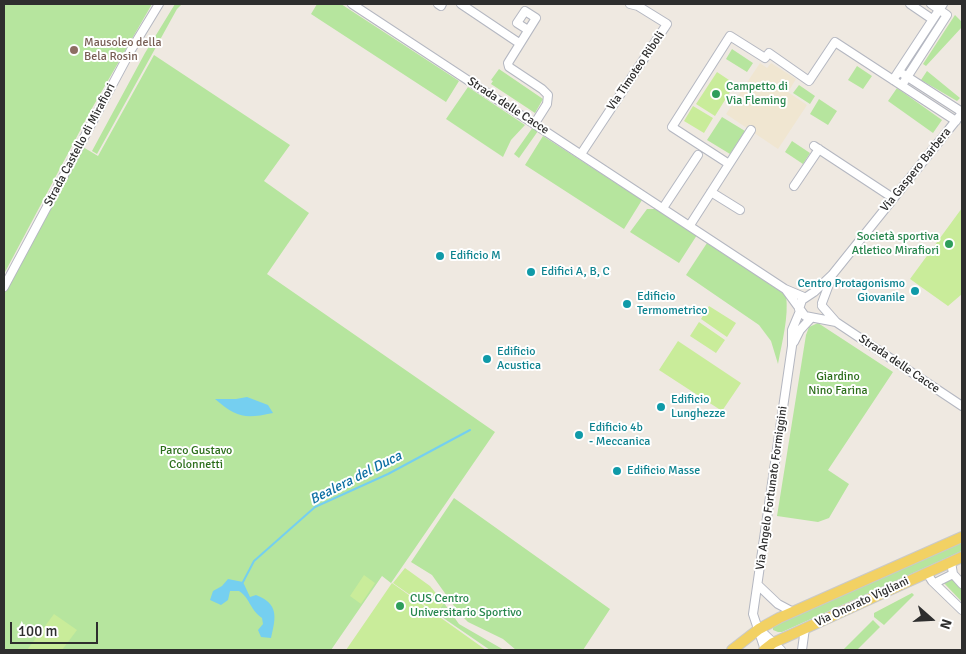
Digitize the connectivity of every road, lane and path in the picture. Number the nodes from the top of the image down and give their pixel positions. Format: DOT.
graph roads {
  1 [pos="159,4"];
  2 [pos="352,4"];
  3 [pos="438,4"];
  4 [pos="442,4"];
  5 [pos="460,4"];
  6 [pos="630,4"];
  7 [pos="910,4"];
  8 [pos="931,4"];
  9 [pos="941,6"];
  10 [pos="932,19"];
  11 [pos="528,30"];
  12 [pos="519,43"];
  13 [pos="898,71"];
  14 [pos="907,77"];
  15 [pos="893,80"];
  16 [pos="902,85"];
  17 [pos="962,112"];
  18 [pos="956,121"];
  19 [pos="535,124"];
  20 [pos="750,130"];
  21 [pos="581,154"];
  22 [pos="698,154"];
  23 [pos="729,164"];
  24 [pos="794,186"];
  25 [pos="711,192"];
  26 [pos="893,198"];
  27 [pos="663,208"];
  28 [pos="740,210"];
  29 [pos="690,225"];
  30 [pos="832,275"];
  31 [pos="4,287"];
  32 [pos="784,289"];
  33 [pos="806,297"];
  34 [pos="822,304"];
  35 [pos="800,310"];
  36 [pos="813,317"];
  37 [pos="836,322"];
  38 [pos="792,346"];
  39 [pos="962,406"];
  40 [pos="962,537"];
  41 [pos="962,557"];
  42 [pos="951,562"];
  43 [pos="928,573"];
  44 [pos="953,574"];
  45 [pos="935,583"];
  46 [pos="962,584"];
  47 [pos="758,585"];
  48 [pos="962,610"];
  49 [pos="793,612"];
  50 [pos="805,628"];
  51 [pos="759,629"];
  52 [pos="777,647"];
  53 [pos="732,650"];
  54 [pos="764,650"];
  55 [pos="802,650"];
  1 -- 31 [label="street, Strada Castello di Mirafiori"];
  2 -- 19 [label="street, Strada delle Cacce"];
  3 -- 4 [label="street"];
  5 -- 12 [label="street"];
  6 -- 21 [label="street, Via Timoteo Riboli"];
  7 -- 10 [label="street"];
  8 -- 9 [label="street"];
  9 -- 10 [label="street"];
  9 -- 14 [label="street"];
  10 -- 13 [label="street"];
  11 -- 12 [label="street"];
  12 -- 19 [label="street"];
  13 -- 14 [label="street"];
  13 -- 15 [label="street"];
  14 -- 16 [label="street"];
  14 -- 17 [label="street"];
  15 -- 16 [label="street"];
  15 -- 23 [label="street"];
  16 -- 18 [label="street"];
  17 -- 18 [label="street, Via Gaspero Barbera"];
  18 -- 26 [label="street, Via Gaspero Barbera"];
  19 -- 21 [label="street, Strada delle Cacce"];
  20 -- 23 [label="street"];
  21 -- 27 [label="street, Strada delle Cacce"];
  22 -- 27 [label="street"];
  23 -- 25 [label="street"];
  24 -- 26 [label="street"];
  25 -- 28 [label="street"];
  25 -- 29 [label="street"];
  26 -- 30 [label="street, Via Gaspero Barbera"];
  27 -- 29 [label="street, Strada delle Cacce"];
  29 -- 32 [label="street, Strada delle Cacce"];
  30 -- 33 [label="street, Via Gaspero Barbera"];
  30 -- 34 [label="street, Via Gaspero Barbera"];
  32 -- 33 [label="street, Strada delle Cacce"];
  32 -- 35 [label="street, Strada delle Cacce"];
  33 -- 34 [label="street, Strada delle Cacce"];
  33 -- 35 [label="street"];
  34 -- 36 [label="street"];
  34 -- 37 [label="street, Strada delle Cacce"];
  35 -- 36 [label="street, Strada delle Cacce"];
  35 -- 38 [label="street, Via Angelo Fortunato Formiggini"];
  36 -- 37 [label="street, Strada delle Cacce"];
  36 -- 38 [label="street, Via Angelo Fortunato Formiggini"];
  37 -- 39 [label="street, Strada delle Cacce"];
  38 -- 47 [label="street, Via Angelo Fortunato Formiggini"];
  40 -- 49 [label="main road, Via Onorato Vigliani"];
  41 -- 42 [label="main road, Via Onorato Vigliani"];
  42 -- 43 [label="main road, Via Onorato Vigliani"];
  42 -- 44 [label="street"];
  43 -- 45 [label="street"];
  43 -- 50 [label="main road, Via Onorato Vigliani"];
  44 -- 45 [label="street"];
  44 -- 46 [label="street"];
  45 -- 48 [label="street"];
  47 -- 49 [label="street"];
  47 -- 51 [label="street, Via Angelo Fortunato Formiggini"];
  49 -- 51 [label="main road, Via Onorato Vigliani"];
  50 -- 52 [label="main road, Via Onorato Vigliani"];
  50 -- 55 [label="street"];
  51 -- 52 [label="street"];
  51 -- 53 [label="main road, Via Onorato Vigliani"];
  51 -- 54 [label="street, Via Angelo Fortunato Formiggini"];
  52 -- 54 [label="main road, Via Onorato Vigliani"];
}
